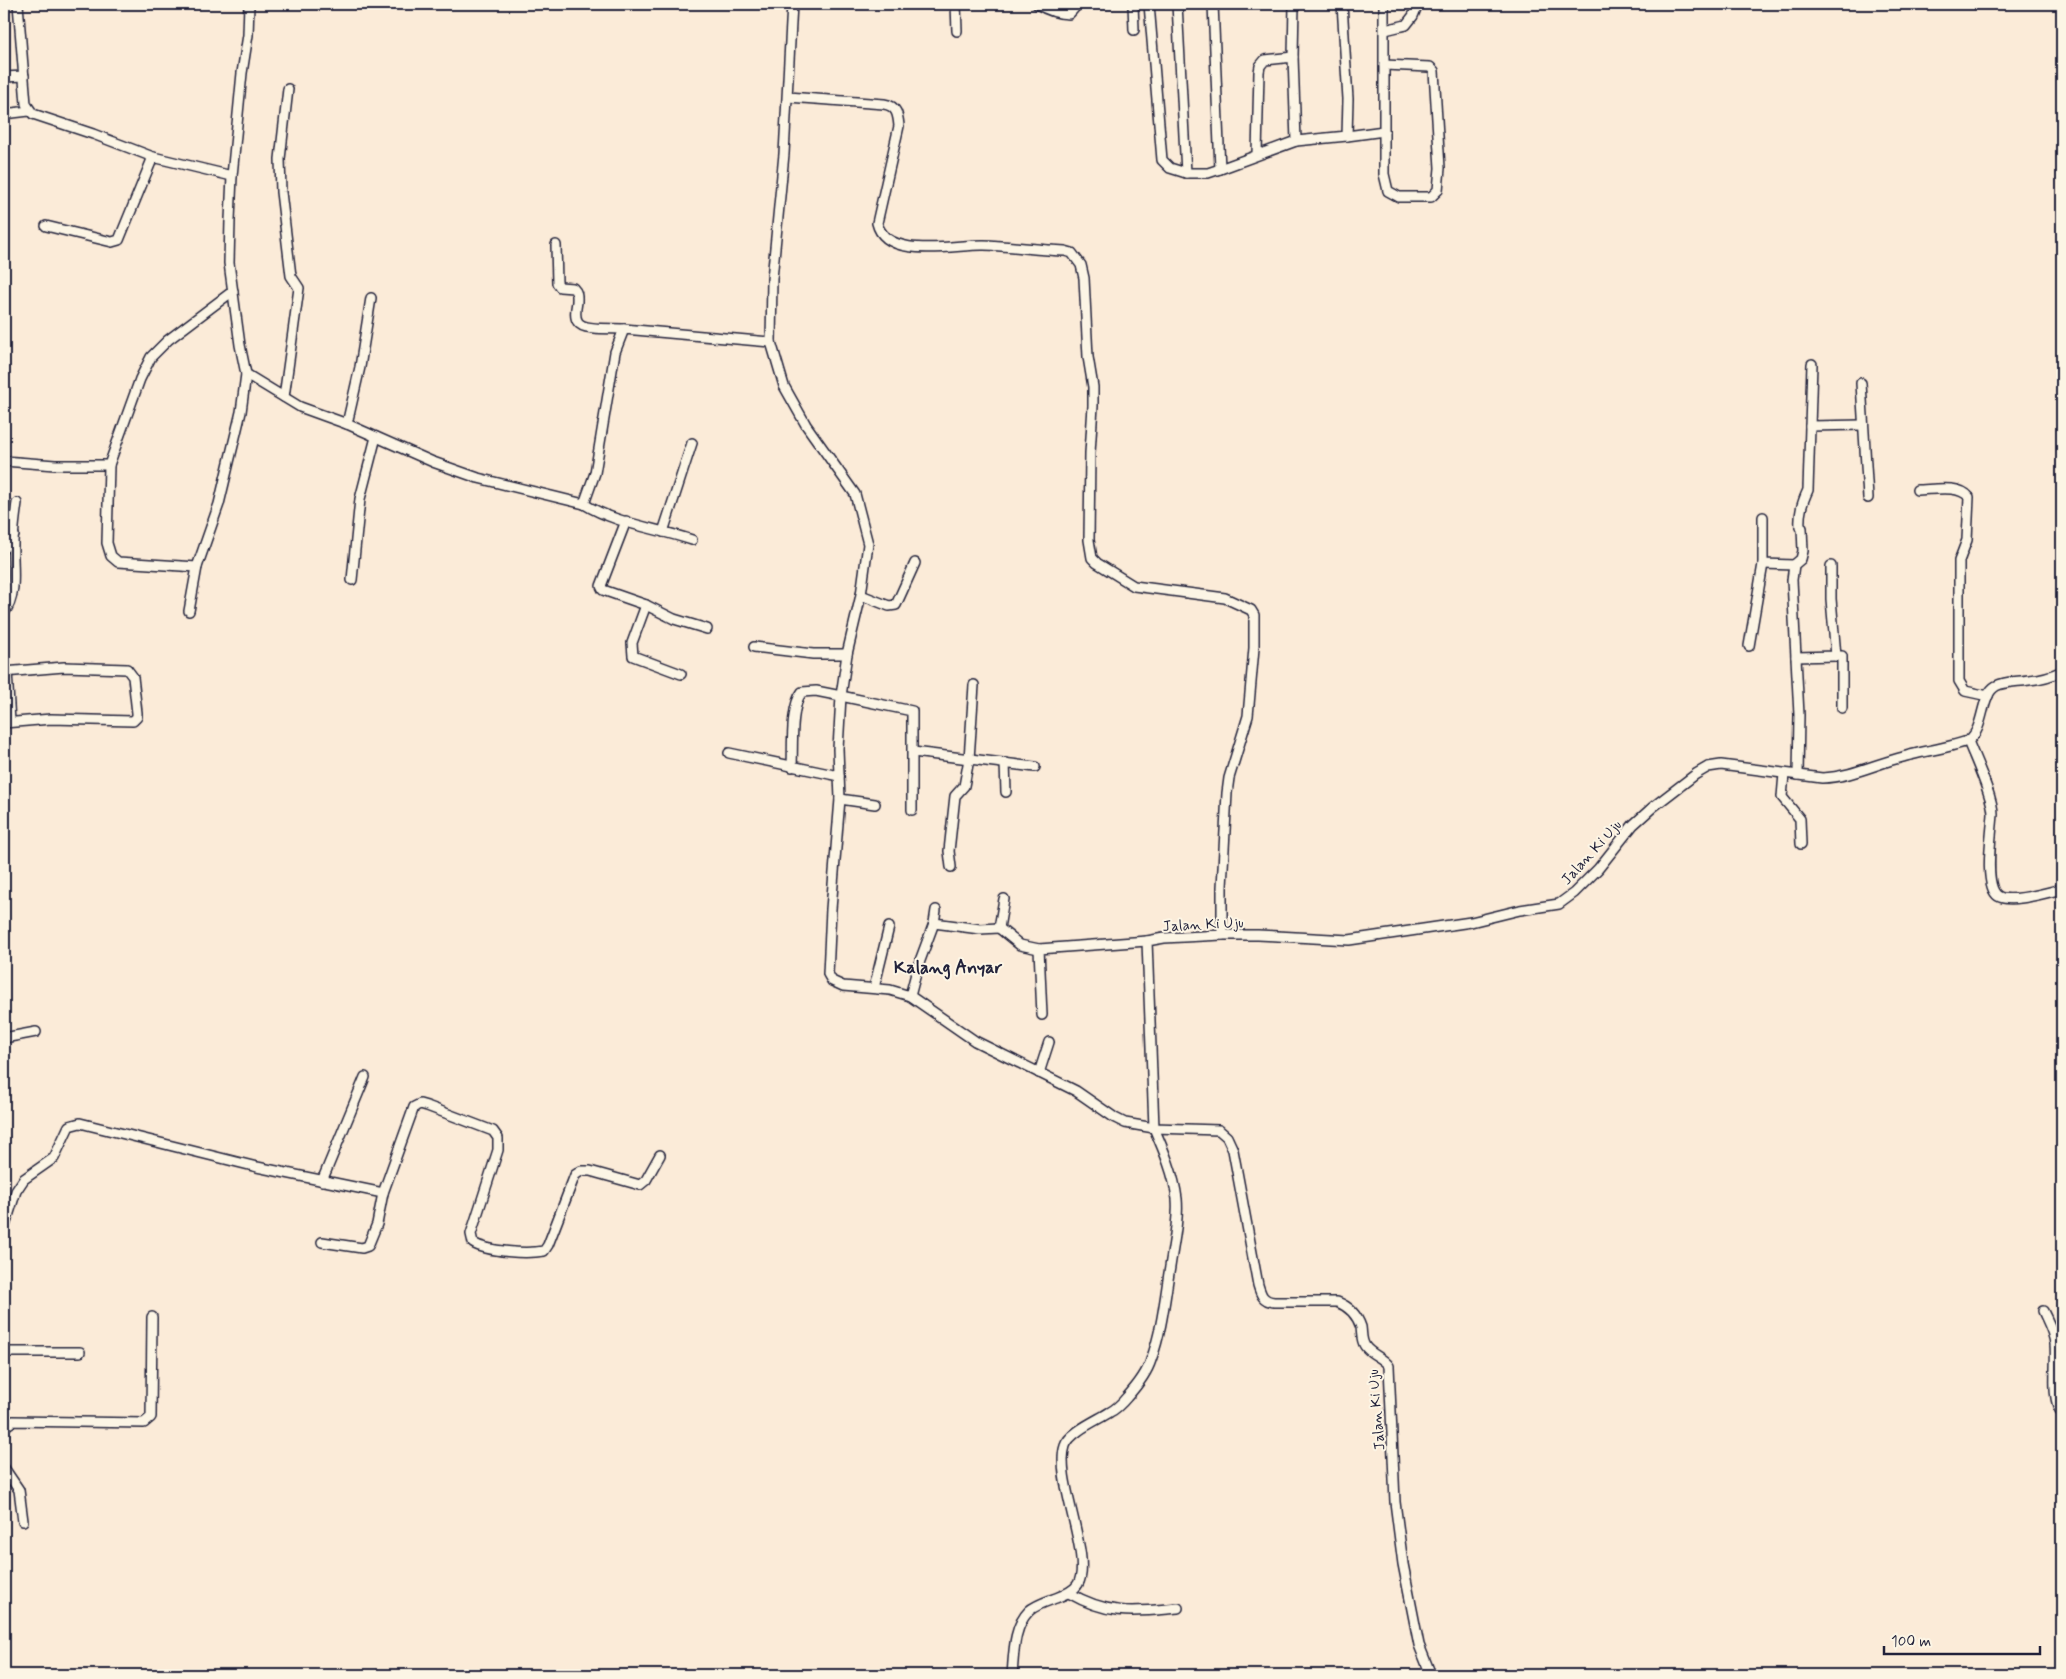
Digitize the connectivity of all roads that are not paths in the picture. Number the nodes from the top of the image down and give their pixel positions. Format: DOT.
graph roads {
  1 [pos="18,4"];
  2 [pos="249,4"];
  3 [pos="792,4"];
  4 [pos="956,4"];
  5 [pos="1037,4"];
  6 [pos="1078,4"];
  7 [pos="1134,4"];
  8 [pos="1149,4"];
  9 [pos="1176,4"];
  10 [pos="1212,4"];
  11 [pos="1294,4"];
  12 [pos="1342,4"];
  13 [pos="1384,4"];
  14 [pos="1418,4"];
  15 [pos="1134,30"];
  16 [pos="1385,30"];
  17 [pos="958,31"];
  18 [pos="1293,57"];
  19 [pos="1384,65"];
  20 [pos="24,76"];
  21 [pos="4,77"];
  22 [pos="288,89"];
  23 [pos="788,97"];
  24 [pos="29,111"];
  25 [pos="4,114"];
  26 [pos="1384,131"];
  27 [pos="1347,136"];
  28 [pos="1296,141"];
  29 [pos="1257,154"];
  30 [pos="153,157"];
  31 [pos="1220,169"];
  32 [pos="1186,173"];
  33 [pos="232,176"];
  34 [pos="46,226"];
  35 [pos="556,245"];
  36 [pos="233,291"];
  37 [pos="371,298"];
  38 [pos="624,329"];
  39 [pos="771,342"];
  40 [pos="1812,364"];
  41 [pos="246,374"];
  42 [pos="1861,383"];
  43 [pos="284,397"];
  44 [pos="348,424"];
  45 [pos="1863,424"];
  46 [pos="1810,426"];
  47 [pos="376,438"];
  48 [pos="692,443"];
  49 [pos="4,460"];
  50 [pos="109,465"];
  51 [pos="1917,490"];
  52 [pos="1868,498"];
  53 [pos="17,503"];
  54 [pos="584,504"];
  55 [pos="1763,517"];
  56 [pos="626,521"];
  57 [pos="663,532"];
  58 [pos="14,535"];
  59 [pos="692,540"];
  60 [pos="4,548"];
  61 [pos="914,563"];
  62 [pos="1763,564"];
  63 [pos="1794,564"];
  64 [pos="1832,566"];
  65 [pos="197,567"];
  66 [pos="8,574"];
  67 [pos="352,580"];
  68 [pos="861,595"];
  69 [pos="646,605"];
  70 [pos="189,611"];
  71 [pos="4,613"];
  72 [pos="707,629"];
  73 [pos="1749,646"];
  74 [pos="754,647"];
  75 [pos="847,654"];
  76 [pos="1836,656"];
  77 [pos="1796,657"];
  78 [pos="2062,671"];
  79 [pos="5,672"];
  80 [pos="681,674"];
  81 [pos="974,685"];
  82 [pos="841,696"];
  83 [pos="1988,696"];
  84 [pos="1842,708"];
  85 [pos="7,723"];
  86 [pos="1968,741"];
  87 [pos="913,752"];
  88 [pos="730,754"];
  89 [pos="969,759"];
  90 [pos="1005,764"];
  91 [pos="792,768"];
  92 [pos="1035,768"];
  93 [pos="1784,774"];
  94 [pos="1798,775"];
  95 [pos="839,776"];
  96 [pos="1006,792"];
  97 [pos="840,799"];
  98 [pos="875,804"];
  99 [pos="912,810"];
  100 [pos="1801,844"];
  101 [pos="950,868"];
  102 [pos="2062,889"];
  103 [pos="1004,899"];
  104 [pos="936,910"];
  105 [pos="934,923"];
  106 [pos="888,927"];
  107 [pos="999,928"];
  108 [pos="1222,935"];
  109 [pos="1147,941"];
  110 [pos="1039,949"];
  111 [pos="874,988"];
  112 [pos="910,996"];
  113 [pos="1042,1015"];
  114 [pos="36,1032"];
  115 [pos="4,1038"];
  116 [pos="1049,1042"];
  117 [pos="1039,1073"];
  118 [pos="364,1077"];
  119 [pos="1154,1128"];
  120 [pos="660,1155"];
  121 [pos="322,1181"];
  122 [pos="383,1192"];
  123 [pos="4,1229"];
  124 [pos="322,1242"];
  125 [pos="2043,1311"];
  126 [pos="152,1317"];
  127 [pos="4,1352"];
  128 [pos="80,1352"];
  129 [pos="2062,1414"];
  130 [pos="4,1435"];
  131 [pos="4,1468"];
  132 [pos="23,1522"];
  133 [pos="1069,1593"];
  134 [pos="1178,1608"];
  135 [pos="1012,1675"];
  136 [pos="1431,1675"];
  1 -- 20 [label="street"];
  2 -- 33 [label="street"];
  3 -- 23 [label="street"];
  4 -- 17 [label="street"];
  5 -- 6 [label="street"];
  7 -- 15 [label="street"];
  8 -- 32 [label="street"];
  9 -- 32 [label="street"];
  10 -- 31 [label="street"];
  11 -- 18 [label="street"];
  12 -- 27 [label="street"];
  13 -- 16 [label="street"];
  14 -- 16 [label="street"];
  16 -- 19 [label="street"];
  18 -- 28 [label="street"];
  18 -- 29 [label="street"];
  19 -- 26 [label="street"];
  19 -- 26 [label="street"];
  20 -- 21 [label="street"];
  20 -- 24 [label="street"];
  22 -- 43 [label="street"];
  23 -- 39 [label="street"];
  23 -- 108 [label="street"];
  24 -- 25 [label="street"];
  24 -- 30 [label="street"];
  26 -- 27 [label="street"];
  27 -- 28 [label="street"];
  28 -- 29 [label="street"];
  29 -- 31 [label="street"];
  30 -- 33 [label="street"];
  30 -- 34 [label="street"];
  31 -- 32 [label="street"];
  33 -- 36 [label="street"];
  35 -- 38 [label="street"];
  36 -- 41 [label="street"];
  36 -- 50 [label="street"];
  37 -- 44 [label="street"];
  38 -- 39 [label="street"];
  38 -- 54 [label="street"];
  39 -- 68 [label="street"];
  40 -- 46 [label="street"];
  41 -- 43 [label="street"];
  41 -- 65 [label="street"];
  42 -- 45 [label="street"];
  43 -- 44 [label="street"];
  44 -- 47 [label="street"];
  45 -- 46 [label="street"];
  45 -- 52 [label="street"];
  46 -- 63 [label="street"];
  47 -- 54 [label="street"];
  47 -- 67 [label="street"];
  48 -- 57 [label="street"];
  49 -- 50 [label="street"];
  50 -- 65 [label="street"];
  51 -- 83 [label="street"];
  53 -- 58 [label="street"];
  54 -- 56 [label="street"];
  55 -- 62 [label="street"];
  56 -- 57 [label="street"];
  56 -- 69 [label="street"];
  57 -- 59 [label="street"];
  58 -- 60 [label="street"];
  58 -- 66 [label="street"];
  61 -- 68 [label="street"];
  62 -- 63 [label="street"];
  62 -- 73 [label="street"];
  63 -- 77 [label="street"];
  64 -- 76 [label="street"];
  65 -- 70 [label="street"];
  66 -- 71 [label="street"];
  68 -- 75 [label="street"];
  69 -- 72 [label="street"];
  69 -- 80 [label="street"];
  74 -- 75 [label="street"];
  75 -- 82 [label="street"];
  76 -- 77 [label="street"];
  76 -- 84 [label="street"];
  77 -- 94 [label="street"];
  78 -- 83 [label="street"];
  79 -- 85 [label="street"];
  79 -- 85 [label="street"];
  81 -- 89 [label="street"];
  82 -- 87 [label="street"];
  82 -- 91 [label="street"];
  82 -- 95 [label="street"];
  83 -- 86 [label="street"];
  86 -- 94 [label="street, Jalan Ki Uju"];
  86 -- 102 [label="street"];
  87 -- 89 [label="street"];
  87 -- 99 [label="street"];
  88 -- 91 [label="street"];
  89 -- 90 [label="street"];
  89 -- 101 [label="street"];
  90 -- 92 [label="street"];
  90 -- 96 [label="street"];
  91 -- 95 [label="street"];
  93 -- 94 [label="street, Jalan Ki Uju"];
  93 -- 100 [label="street"];
  93 -- 108 [label="street, Jalan Ki Uju"];
  95 -- 97 [label="street"];
  97 -- 98 [label="street"];
  97 -- 111 [label="street"];
  103 -- 107 [label="street"];
  104 -- 105 [label="street"];
  105 -- 107 [label="street"];
  105 -- 112 [label="street"];
  106 -- 111 [label="street"];
  107 -- 110 [label="street"];
  108 -- 109 [label="street, Jalan Ki Uju"];
  109 -- 110 [label="street"];
  109 -- 119 [label="street, Jalan Ki Uju"];
  110 -- 113 [label="street"];
  111 -- 112 [label="street"];
  112 -- 117 [label="street"];
  114 -- 115 [label="street"];
  116 -- 117 [label="street"];
  117 -- 119 [label="street"];
  118 -- 121 [label="street"];
  119 -- 133 [label="street"];
  119 -- 136 [label="street, Jalan Ki Uju"];
  120 -- 122 [label="street"];
  121 -- 122 [label="street"];
  121 -- 123 [label="street"];
  122 -- 124 [label="street"];
  125 -- 129 [label="street"];
  126 -- 130 [label="street"];
  127 -- 128 [label="street"];
  131 -- 132 [label="street"];
  133 -- 134 [label="street"];
  133 -- 135 [label="street"];
}
